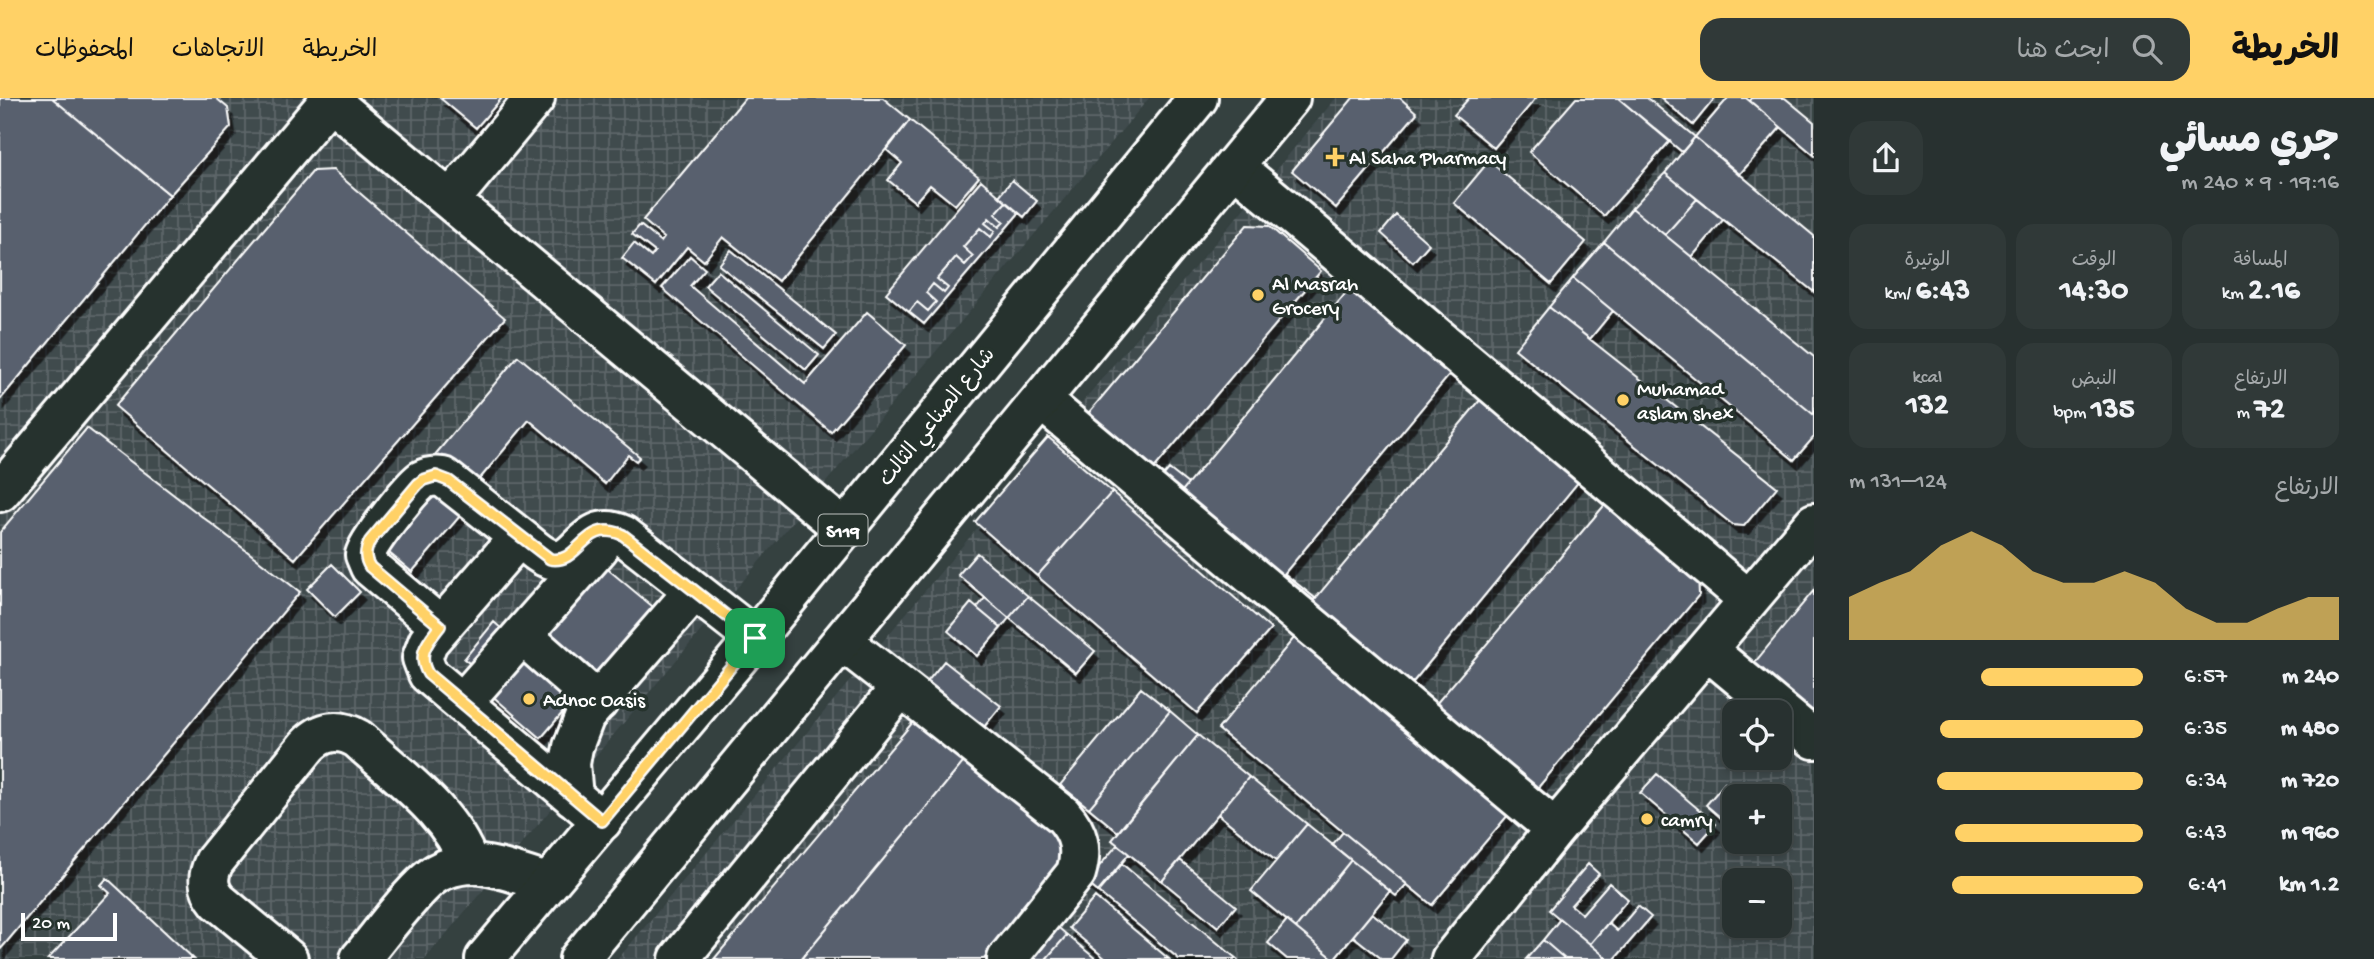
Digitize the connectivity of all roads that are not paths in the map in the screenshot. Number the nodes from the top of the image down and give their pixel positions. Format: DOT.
graph roads {
  1 [pos="535,98"];
  2 [pos="1198,98"];
  3 [pos="1290,98"];
  4 [pos="329,99"];
  5 [pos="1234,166"];
  6 [pos="451,199"];
  7 [pos="1041,400"];
  8 [pos="0,492"];
  9 [pos="844,528"];
  10 [pos="614,531"];
  11 [pos="519,537"];
  12 [pos="1806,548"];
  13 [pos="694,591"];
  14 [pos="1749,600"];
  15 [pos="440,626"];
  16 [pos="522,635"];
  17 [pos="755,638"];
  18 [pos="842,641"];
  19 [pos="1707,649"];
  20 [pos="901,687"];
  21 [pos="598,702"];
  22 [pos="462,703"];
  23 [pos="1814,739"];
  24 [pos="573,797"];
  25 [pos="602,821"];
  26 [pos="1555,829"];
  27 [pos="469,864"];
  28 [pos="548,883"];
  29 [pos="288,959"];
  30 [pos="360,959"];
  31 [pos="485,959"];
  32 [pos="579,959"];
  33 [pos="679,959"];
  34 [pos="1007,959"];
  35 [pos="1451,959"];
  1 -- 6 [label="main road"];
  2 -- 9 [label="main road, شارع الصناعي الثالث / S119"];
  3 -- 5 [label="main road"];
  4 -- 6 [label="main road"];
  4 -- 8 [label="main road"];
  5 -- 7 [label="main road"];
  5 -- 14 [label="main road"];
  6 -- 9 [label="main road"];
  7 -- 18 [label="main road"];
  7 -- 26 [label="main road"];
  9 -- 17 [label="main road, شارع الصناعي الثالث / S119"];
  10 -- 11 [label="main road"];
  10 -- 13 [label="main road"];
  10 -- 16 [label="main road"];
  11 -- 15 [label="main road"];
  11 -- 15 [label="main road"];
  12 -- 14 [label="main road"];
  13 -- 17 [label="main road"];
  13 -- 21 [label="main road"];
  14 -- 19 [label="main road"];
  15 -- 22 [label="main road"];
  16 -- 21 [label="main road"];
  16 -- 22 [label="main road"];
  17 -- 25 [label="main road, شارع الصناعي الثالث / S119"];
  18 -- 20 [label="main road"];
  18 -- 32 [label="main road"];
  19 -- 23 [label="main road"];
  19 -- 26 [label="main road"];
  20 -- 33 [label="main road"];
  20 -- 34 [label="main road"];
  21 -- 24 [label="main road"];
  22 -- 24 [label="main road"];
  24 -- 25 [label="main road"];
  25 -- 28 [label="main road, شارع الصناعي الثالث / S119"];
  26 -- 35 [label="main road"];
  27 -- 28 [label="main road"];
  27 -- 29 [label="main road"];
  27 -- 30 [label="main road"];
  28 -- 31 [label="main road, شارع الصناعي الثالث / S119"];
}
